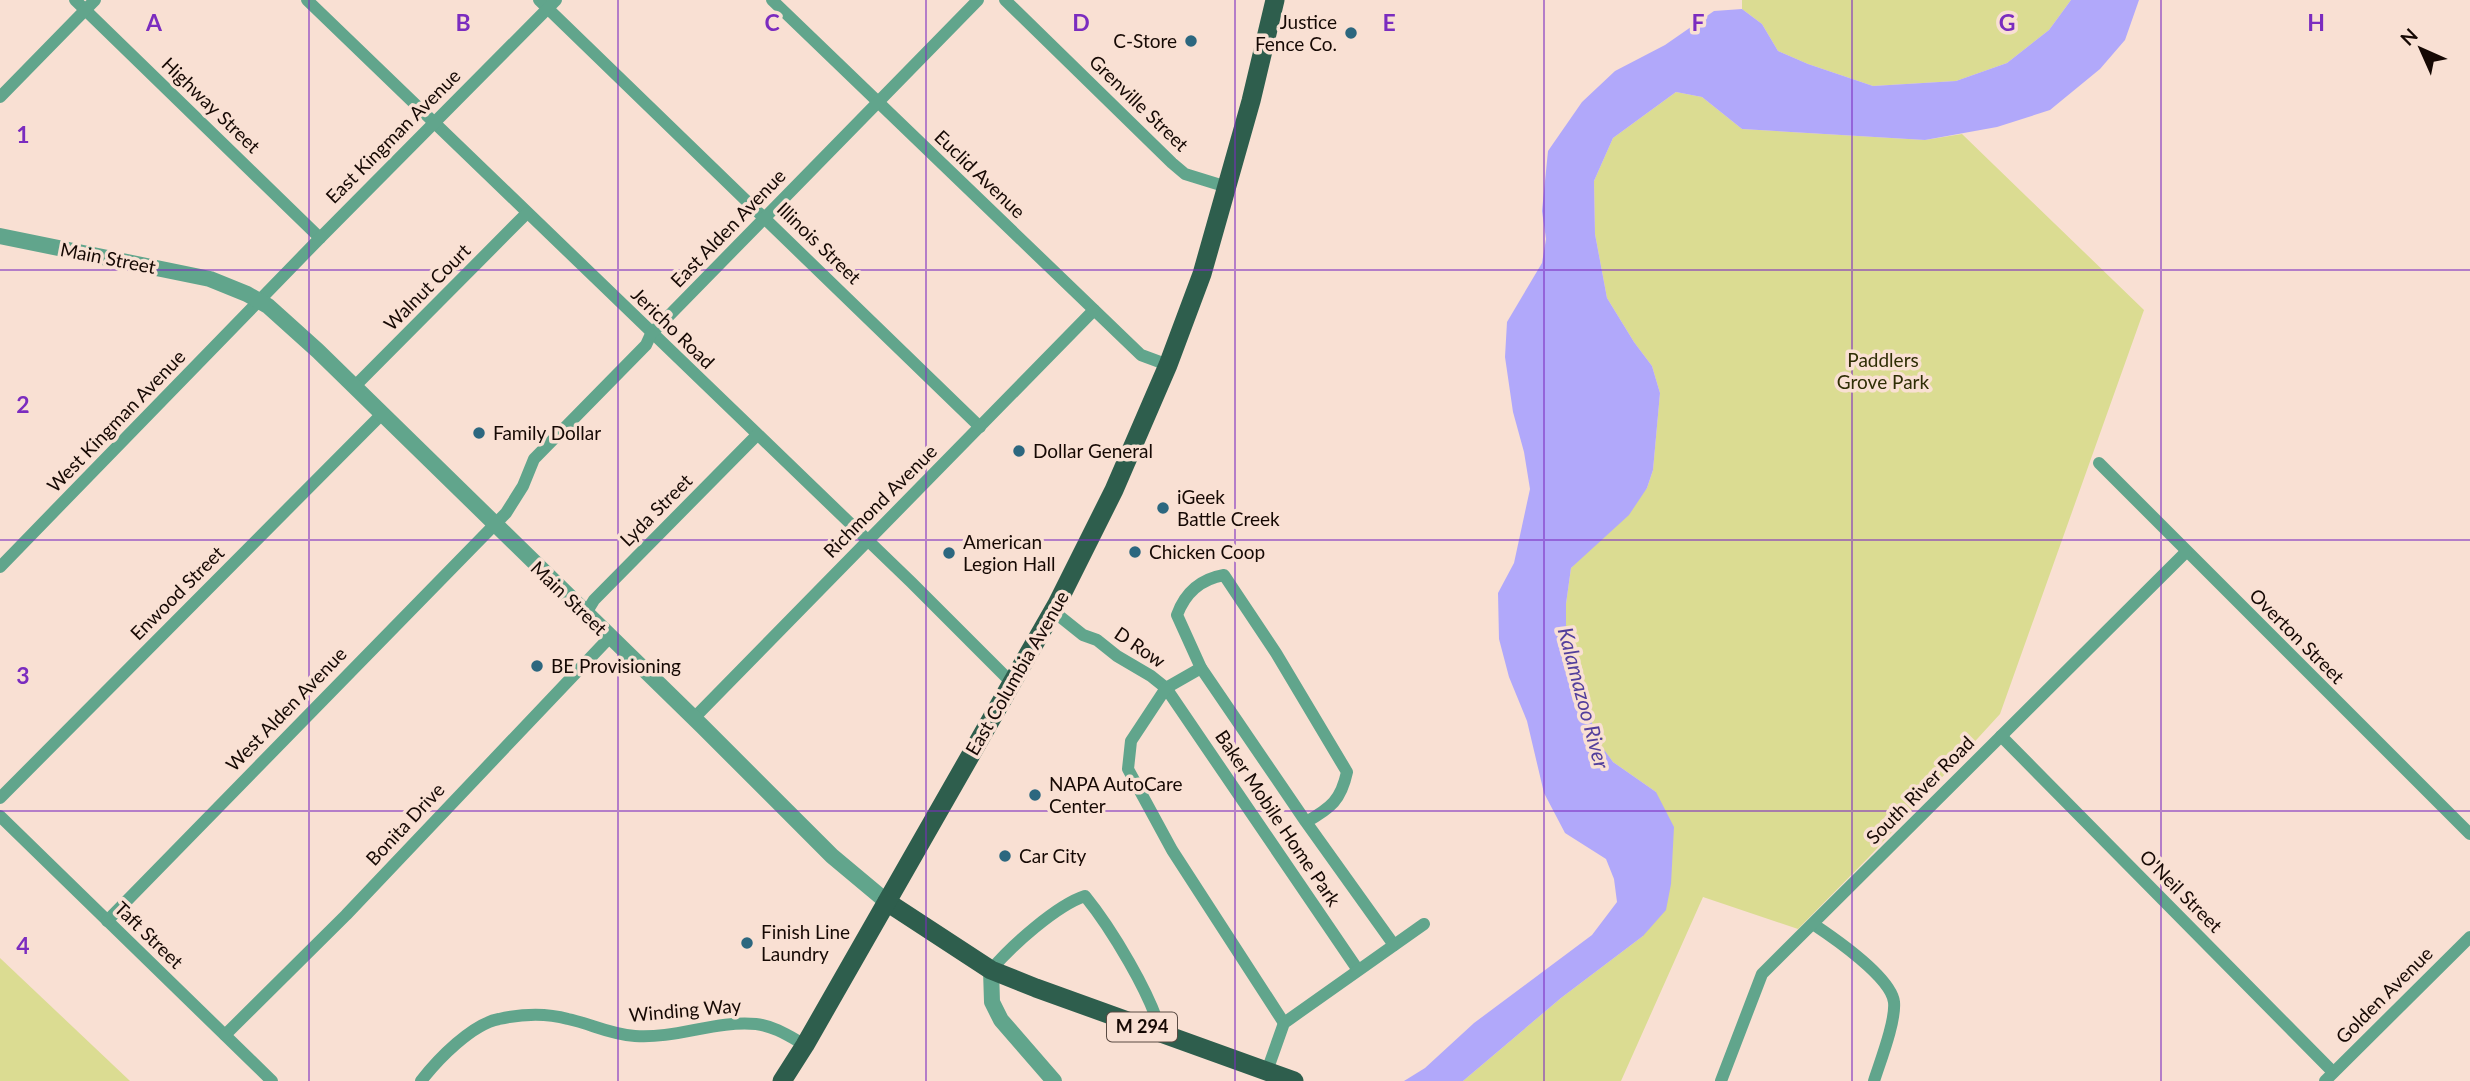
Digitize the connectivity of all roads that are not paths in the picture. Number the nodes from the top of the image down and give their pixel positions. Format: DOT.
graph roads {
  1 [pos="75,0"];
  2 [pos="95,0"];
  3 [pos="307,0"];
  4 [pos="772,0"];
  5 [pos="978,0"];
  6 [pos="1005,0"];
  7 [pos="1275,0"];
  8 [pos="548,3"];
  9 [pos="85,10"];
  10 [pos="0,97"];
  11 [pos="877,102"];
  12 [pos="434,122"];
  13 [pos="1227,187"];
  14 [pos="527,213"];
  15 [pos="765,217"];
  16 [pos="0,236"];
  17 [pos="320,238"];
  18 [pos="259,301"];
  19 [pos="1094,310"];
  20 [pos="651,334"];
  21 [pos="1168,365"];
  22 [pos="354,387"];
  23 [pos="382,414"];
  24 [pos="980,427"];
  25 [pos="757,435"];
  26 [pos="2099,463"];
  27 [pos="493,525"];
  28 [pos="866,541"];
  29 [pos="2186,552"];
  30 [pos="0,567"];
  31 [pos="1055,607"];
  32 [pos="586,613"];
  33 [pos="610,637"];
  34 [pos="1201,668"];
  35 [pos="1012,683"];
  36 [pos="1166,688"];
  37 [pos="694,718"];
  38 [pos="2001,736"];
  39 [pos="0,798"];
  40 [pos="0,816"];
  41 [pos="1306,822"];
  42 [pos="2470,834"];
  43 [pos="887,902"];
  44 [pos="107,921"];
  45 [pos="1424,924"];
  46 [pos="1813,924"];
  47 [pos="2470,937"];
  48 [pos="1394,945"];
  49 [pos="991,970"];
  50 [pos="1358,970"];
  51 [pos="1284,1023"];
  52 [pos="1161,1033"];
  53 [pos="225,1035"];
  54 [pos="805,1045"];
  55 [pos="1267,1071"];
  56 [pos="2329,1077"];
  57 [pos="272,1081"];
  58 [pos="421,1081"];
  59 [pos="782,1081"];
  60 [pos="1054,1081"];
  61 [pos="1294,1081"];
  62 [pos="1721,1081"];
  63 [pos="1874,1081"];
  1 -- 9 [label="street, Highway Street"];
  2 -- 9 [label="street"];
  3 -- 12 [label="street, Jericho Road"];
  4 -- 11 [label="street, Euclid Avenue"];
  5 -- 11 [label="street, East Alden Avenue"];
  6 -- 13 [label="street, Grenville Street"];
  7 -- 13 [label="main road, East Columbia Avenue"];
  8 -- 12 [label="street, East Kingman Avenue"];
  8 -- 15 [label="street, Illinois Street"];
  9 -- 10 [label="street"];
  9 -- 17 [label="street, Highway Street"];
  11 -- 15 [label="street, East Alden Avenue"];
  11 -- 19 [label="street, Euclid Avenue"];
  12 -- 14 [label="street, Jericho Road"];
  12 -- 17 [label="street, East Kingman Avenue"];
  13 -- 21 [label="main road, East Columbia Avenue"];
  14 -- 20 [label="street, Jericho Road"];
  14 -- 22 [label="street, Walnut Court"];
  15 -- 20 [label="street, East Alden Avenue"];
  15 -- 24 [label="street, Illinois Street"];
  16 -- 18 [label="street, Main Street"];
  17 -- 18 [label="street, East Kingman Avenue"];
  18 -- 22 [label="street, Main Street"];
  18 -- 30 [label="street, West Kingman Avenue"];
  19 -- 21 [label="street, Euclid Avenue"];
  19 -- 24 [label="street, Richmond Avenue"];
  20 -- 25 [label="street, Jericho Road"];
  20 -- 27 [label="street, East Alden Avenue"];
  21 -- 31 [label="main road, East Columbia Avenue"];
  22 -- 23 [label="street, Main Street"];
  23 -- 27 [label="street, Main Street"];
  23 -- 39 [label="street, Enwood Street"];
  24 -- 28 [label="street, Richmond Avenue"];
  25 -- 28 [label="street, Jericho Road"];
  25 -- 32 [label="street, Lyda Street"];
  26 -- 29 [label="street, Overton Street"];
  27 -- 32 [label="street, Main Street"];
  27 -- 44 [label="street, West Alden Avenue"];
  28 -- 35 [label="street, Jericho Road"];
  28 -- 37 [label="street, Richmond Avenue"];
  29 -- 38 [label="street, South River Road"];
  29 -- 42 [label="street, Overton Street"];
  31 -- 35 [label="main road, East Columbia Avenue"];
  31 -- 36 [label="street, D Row"];
  32 -- 33 [label="street, Main Street"];
  33 -- 37 [label="street, Main Street"];
  33 -- 53 [label="street, Bonita Drive"];
  34 -- 36 [label="street"];
  34 -- 41 [label="street, Baker Mobile Home Park"];
  34 -- 41 [label="street, Baker Mobile Home Park"];
  35 -- 43 [label="main road, East Columbia Avenue"];
  36 -- 50 [label="street, Baker Mobile Home Park"];
  36 -- 51 [label="street"];
  37 -- 43 [label="street, Main Street"];
  38 -- 46 [label="street, South River Road"];
  38 -- 56 [label="street, O'Neil Street"];
  40 -- 44 [label="street, Taft Street"];
  41 -- 48 [label="street, Baker Mobile Home Park"];
  43 -- 49 [label="main road, Main Street / M 294"];
  43 -- 54 [label="main road, East Columbia Avenue"];
  44 -- 53 [label="street, Taft Street"];
  45 -- 48 [label="street"];
  46 -- 62 [label="street, South River Road"];
  46 -- 63 [label="street"];
  47 -- 56 [label="street, Golden Avenue"];
  48 -- 50 [label="street"];
  49 -- 52 [label="main road, M 294"];
  49 -- 52 [label="street"];
  49 -- 60 [label="street"];
  50 -- 51 [label="street"];
  51 -- 55 [label="street"];
  52 -- 55 [label="main road, M 294"];
  53 -- 57 [label="street, Taft Street"];
  54 -- 58 [label="street, Winding Way"];
  54 -- 59 [label="main road, East Columbia Avenue"];
  55 -- 61 [label="main road, M 294"];
}
